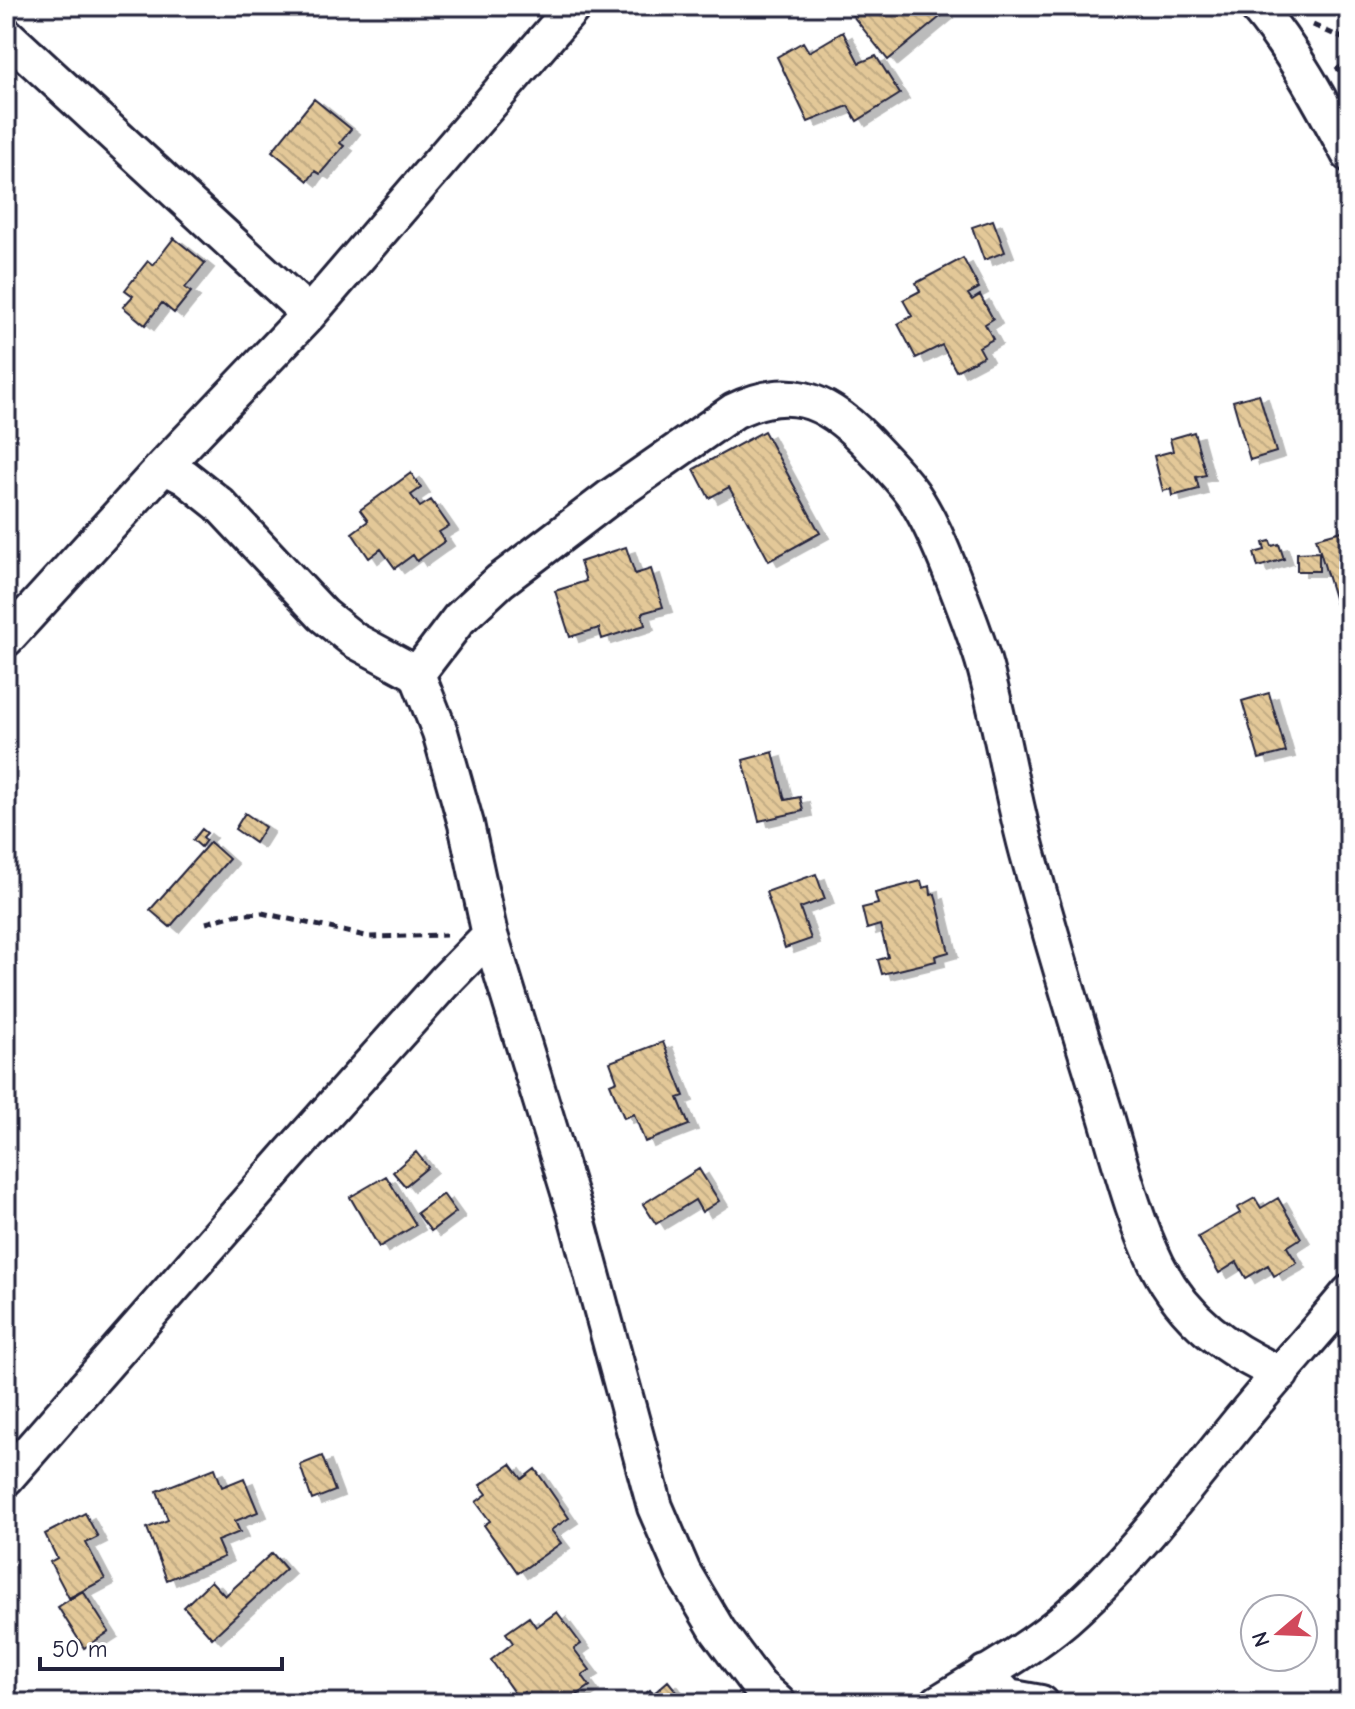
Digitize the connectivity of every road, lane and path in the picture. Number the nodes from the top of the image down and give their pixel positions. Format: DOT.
graph roads {
  1 [pos="574,6"];
  2 [pos="1256,6"];
  3 [pos="6,35"];
  4 [pos="1349,154"];
  5 [pos="309,314"];
  6 [pos="164,466"];
  7 [pos="6,639"];
  8 [pos="417,674"];
  9 [pos="206,923"];
  10 [pos="486,940"];
  11 [pos="1349,1293"];
  12 [pos="1281,1374"];
  13 [pos="6,1478"];
  14 [pos="1002,1691"];
  15 [pos="778,1703"];
  16 [pos="938,1703"];
  17 [pos="1041,1703"];
  1 -- 5 [label="street"];
  2 -- 4 [label="street"];
  3 -- 5 [label="street"];
  5 -- 6 [label="street"];
  6 -- 7 [label="street"];
  6 -- 8 [label="street"];
  8 -- 10 [label="street"];
  8 -- 12 [label="street"];
  9 -- 10 [label="path"];
  10 -- 13 [label="street"];
  10 -- 15 [label="street"];
  11 -- 12 [label="street"];
  12 -- 14 [label="street"];
  14 -- 16 [label="street"];
  14 -- 17 [label="street"];
}
